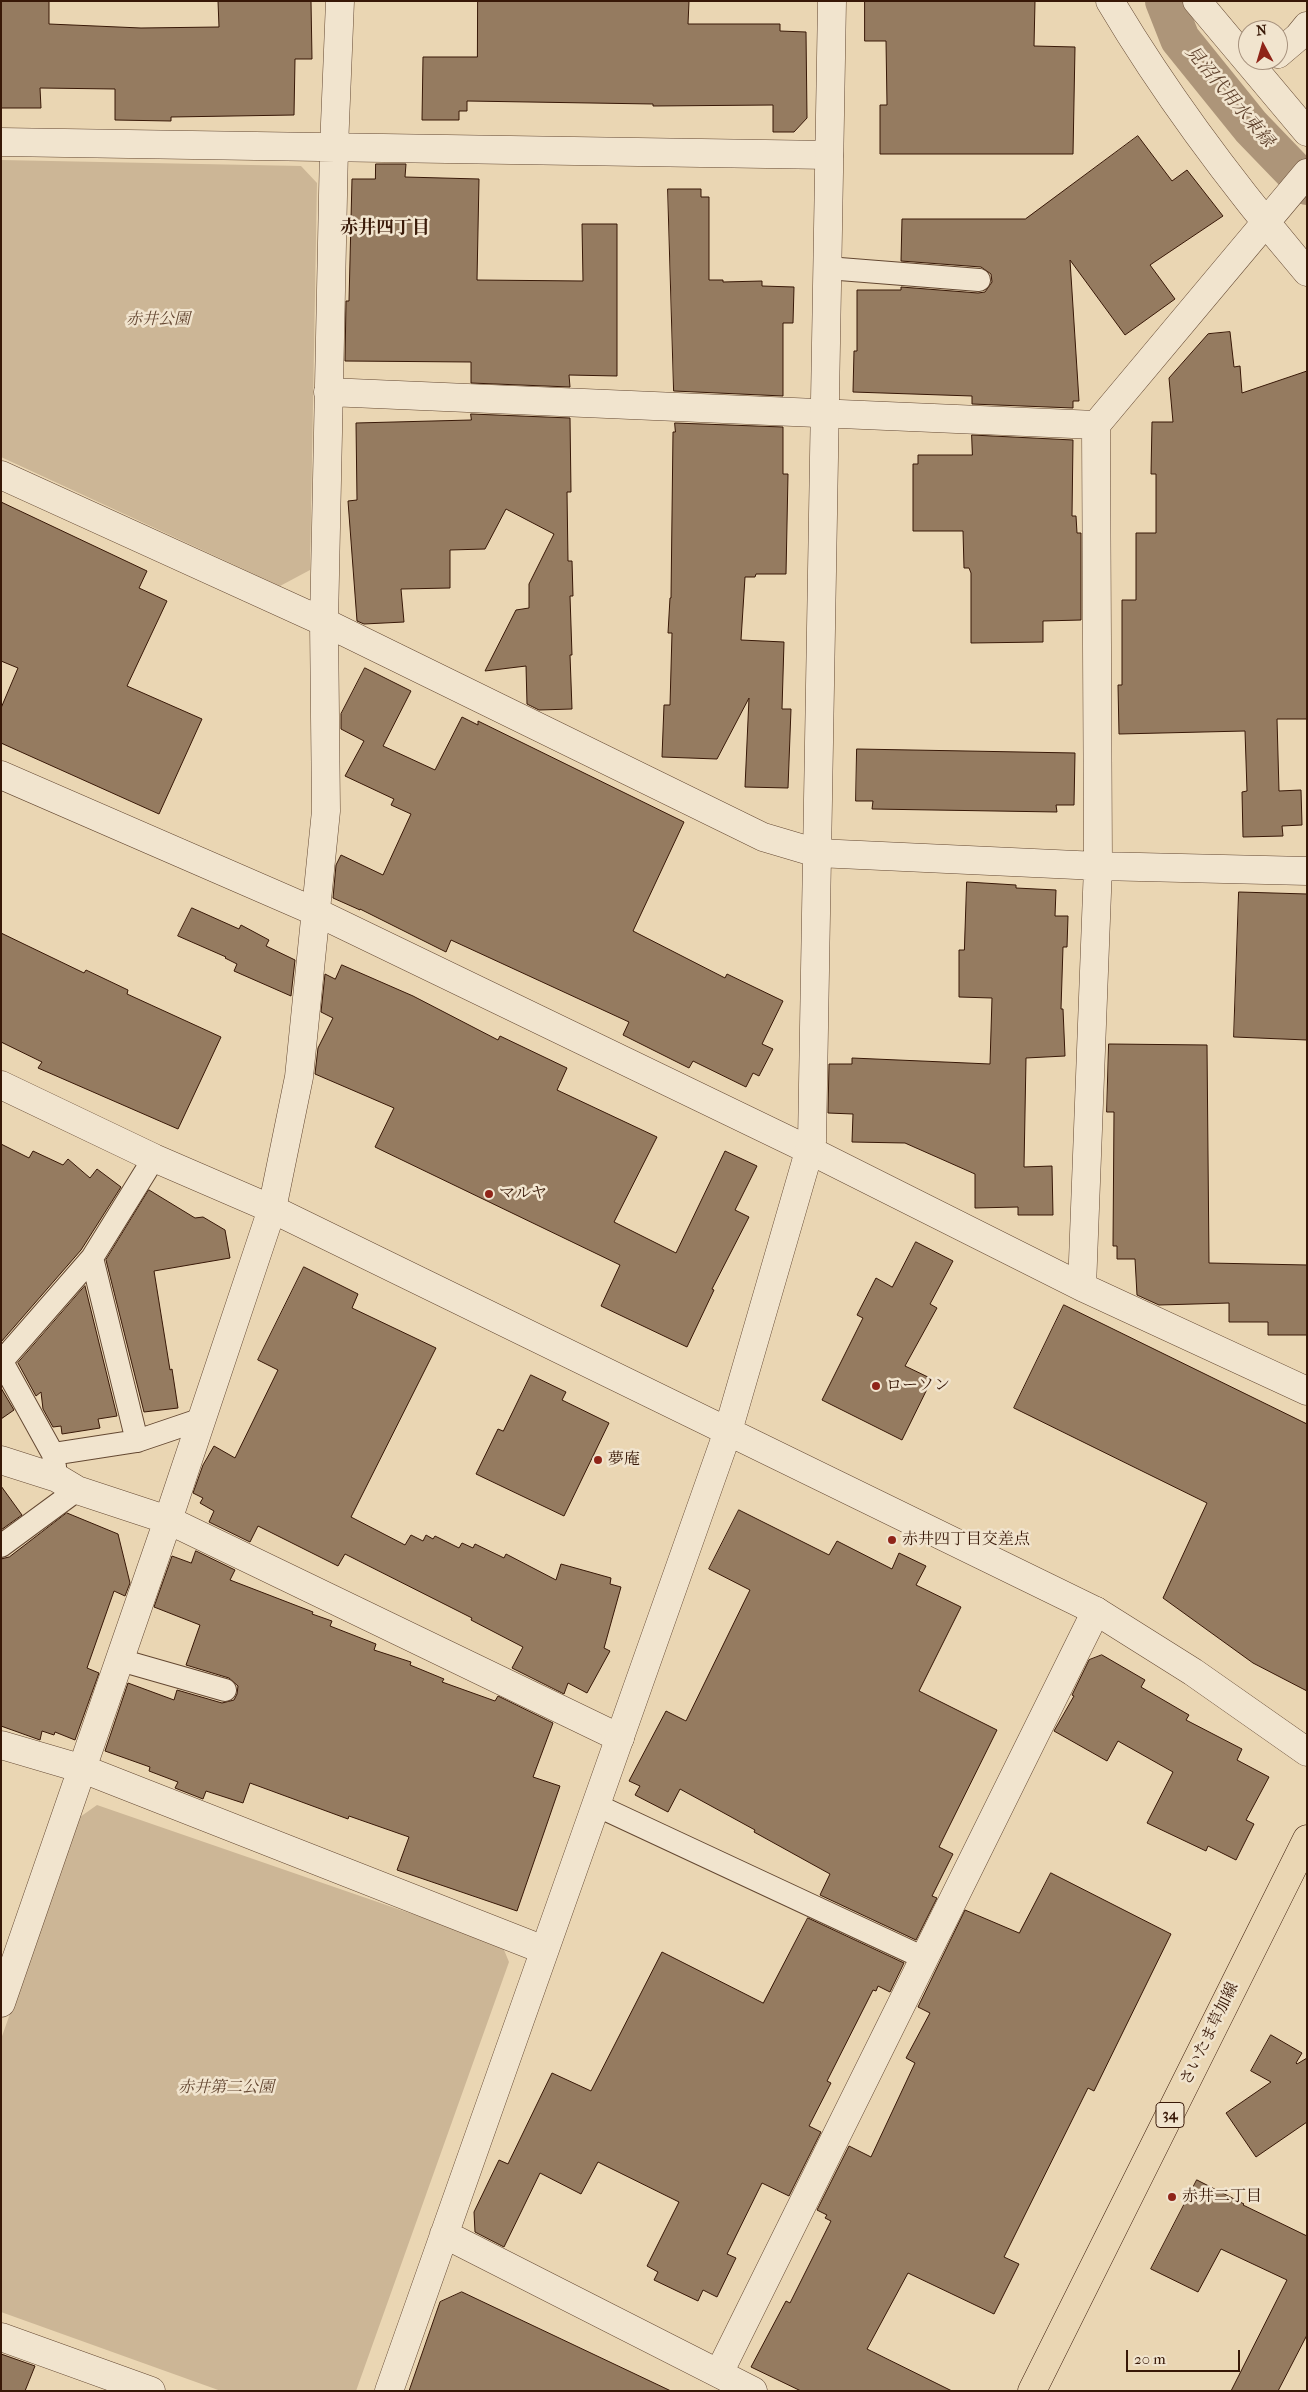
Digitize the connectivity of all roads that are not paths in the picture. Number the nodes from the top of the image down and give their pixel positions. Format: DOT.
graph roads {
  1 [pos="340,1"];
  2 [pos="832,1"];
  3 [pos="1110,1"];
  4 [pos="1197,1"];
  5 [pos="1307,26"];
  6 [pos="1238,41"];
  7 [pos="1288,46"];
  8 [pos="1266,70"];
  9 [pos="1307,132"];
  10 [pos="1,142"];
  11 [pos="334,148"];
  12 [pos="829,155"];
  13 [pos="1307,173"];
  14 [pos="1266,224"];
  15 [pos="827,268"];
  16 [pos="1307,272"];
  17 [pos="979,280"];
  18 [pos="328,392"];
  19 [pos="825,414"];
  20 [pos="1096,425"];
  21 [pos="1,475"];
  22 [pos="324,622"];
  23 [pos="1,775"];
  24 [pos="817,853"];
  25 [pos="1098,866"];
  26 [pos="1307,871"];
  27 [pos="316,912"];
  28 [pos="1,1085"];
  29 [pos="809,1150"];
  30 [pos="154,1158"];
  31 [pos="272,1210"];
  32 [pos="92,1258"];
  33 [pos="1082,1287"];
  34 [pos="2,1361"];
  35 [pos="1307,1390"];
  36 [pos="202,1419"];
  37 [pos="728,1431"];
  38 [pos="137,1441"];
  39 [pos="1,1460"];
  40 [pos="62,1474"];
  41 [pos="168,1520"];
  42 [pos="1,1546"];
  43 [pos="1096,1611"];
  44 [pos="120,1660"];
  45 [pos="225,1690"];
  46 [pos="620,1738"];
  47 [pos="1,1745"];
  48 [pos="1307,1752"];
  49 [pos="83,1769"];
  50 [pos="596,1805"];
  51 [pos="1307,1839"];
  52 [pos="544,1950"];
  53 [pos="924,1958"];
  54 [pos="1,2003"];
  55 [pos="444,2234"];
  56 [pos="1,2337"];
  57 [pos="719,2373"];
  58 [pos="151,2391"];
  59 [pos="388,2391"];
  60 [pos="753,2391"];
  61 [pos="1032,2391"];
  1 -- 11 [label="street"];
  2 -- 12 [label="street"];
  3 -- 14 [label="street"];
  4 -- 6 [label="street"];
  5 -- 7 [label="street"];
  8 -- 9 [label="street"];
  10 -- 11 [label="street"];
  11 -- 12 [label="street"];
  11 -- 18 [label="street"];
  12 -- 15 [label="street"];
  13 -- 14 [label="street"];
  14 -- 16 [label="street"];
  14 -- 20 [label="street"];
  15 -- 17 [label="lane"];
  15 -- 19 [label="street"];
  18 -- 19 [label="street"];
  18 -- 22 [label="street"];
  19 -- 20 [label="street"];
  19 -- 24 [label="street"];
  20 -- 25 [label="street"];
  21 -- 22 [label="street"];
  22 -- 24 [label="street"];
  22 -- 27 [label="street"];
  23 -- 27 [label="street"];
  24 -- 25 [label="street"];
  24 -- 29 [label="street"];
  25 -- 26 [label="street"];
  25 -- 33 [label="street"];
  27 -- 29 [label="street"];
  27 -- 31 [label="street"];
  28 -- 30 [label="street"];
  29 -- 33 [label="street"];
  29 -- 37 [label="street"];
  30 -- 31 [label="street"];
  30 -- 32 [label="lane"];
  31 -- 36 [label="street"];
  31 -- 37 [label="street"];
  32 -- 34 [label="lane"];
  32 -- 38 [label="lane"];
  33 -- 35 [label="street"];
  34 -- 40 [label="lane"];
  36 -- 38 [label="lane"];
  36 -- 41 [label="street"];
  37 -- 43 [label="street"];
  37 -- 46 [label="street"];
  38 -- 40 [label="lane"];
  39 -- 40 [label="street"];
  40 -- 41 [label="street"];
  40 -- 42 [label="lane"];
  41 -- 44 [label="street"];
  41 -- 46 [label="street"];
  43 -- 48 [label="street"];
  43 -- 53 [label="street"];
  44 -- 45 [label="lane"];
  44 -- 49 [label="street"];
  46 -- 50 [label="street"];
  47 -- 49 [label="street"];
  49 -- 52 [label="street"];
  49 -- 54 [label="street"];
  50 -- 52 [label="street"];
  50 -- 53 [label="lane"];
  51 -- 61 [label="main road, さいたま草加線 / 34"];
  52 -- 55 [label="street"];
  53 -- 57 [label="street"];
  55 -- 57 [label="street"];
  55 -- 59 [label="street"];
  56 -- 58 [label="street"];
  57 -- 60 [label="street"];
}
